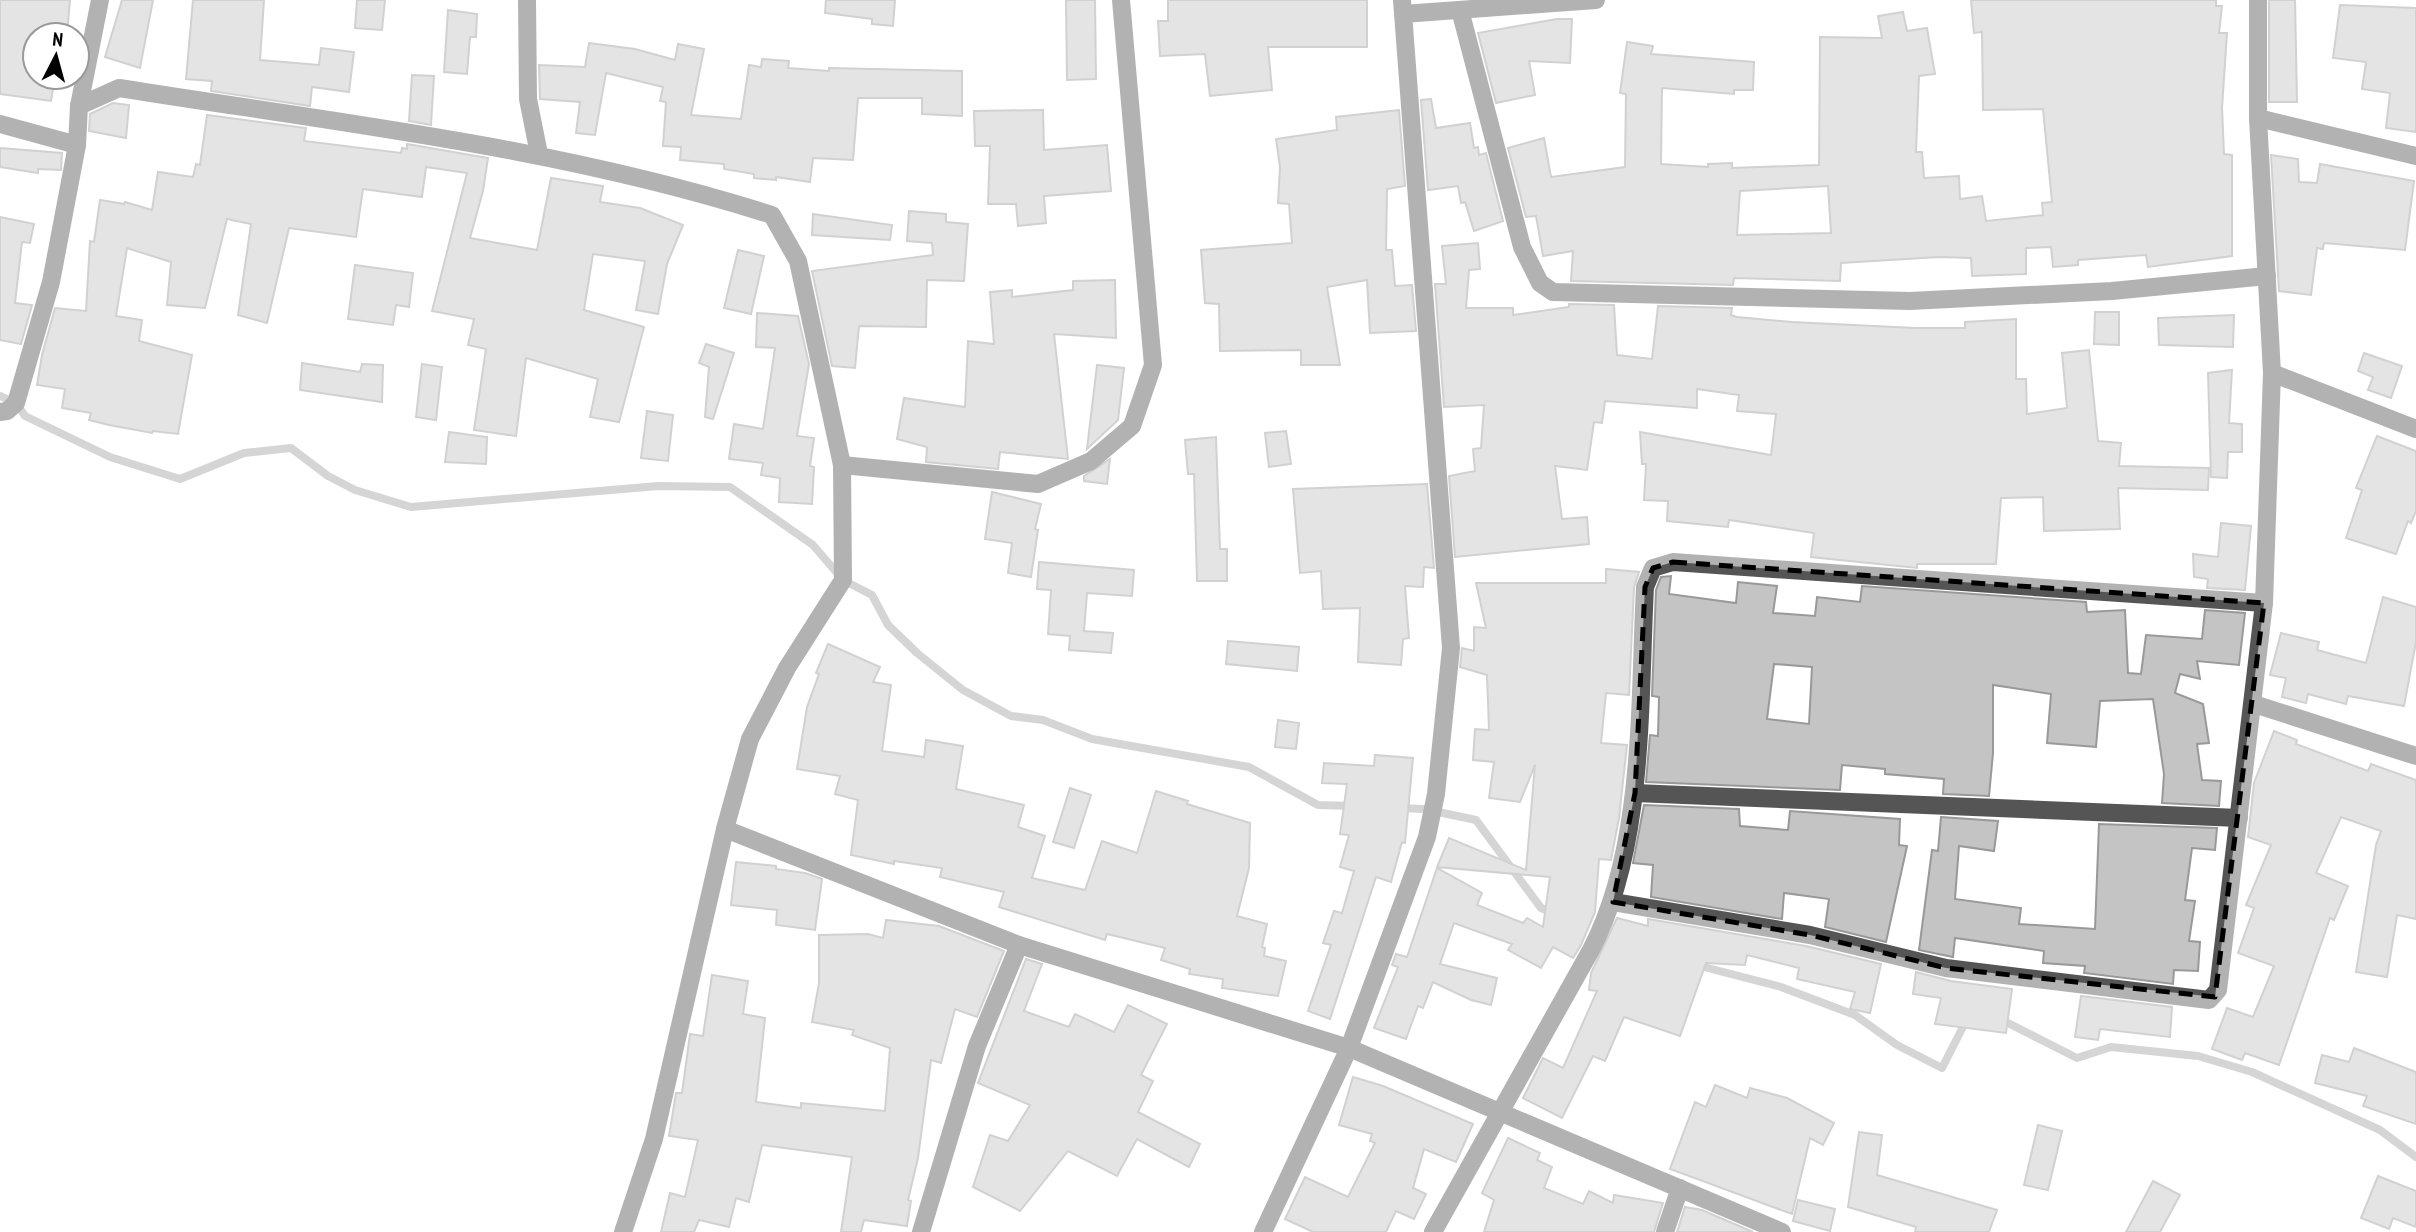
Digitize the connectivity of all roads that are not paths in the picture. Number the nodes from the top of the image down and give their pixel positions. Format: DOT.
graph roads {
  1 [pos="100,0"];
  2 [pos="527,0"];
  3 [pos="1121,0"];
  4 [pos="1596,0"];
  5 [pos="2258,0"];
  6 [pos="1403,7"];
  7 [pos="1460,10"];
  8 [pos="79,106"];
  9 [pos="2258,118"];
  10 [pos="0,124"];
  11 [pos="77,145"];
  12 [pos="540,155"];
  13 [pos="2416,156"];
  14 [pos="2267,276"];
  15 [pos="2272,373"];
  16 [pos="0,412"];
  17 [pos="2416,429"];
  18 [pos="842,465"];
  19 [pos="2264,603"];
  20 [pos="2254,704"];
  21 [pos="2416,756"];
  22 [pos="1635,793"];
  23 [pos="2239,818"];
  24 [pos="726,829"];
  25 [pos="1613,902"];
  26 [pos="1019,945"];
  27 [pos="1349,1048"];
  28 [pos="1500,1110"];
  29 [pos="1680,1188"];
  30 [pos="623,1232"];
  31 [pos="921,1232"];
  32 [pos="1264,1232"];
  33 [pos="1433,1232"];
  34 [pos="1665,1232"];
  35 [pos="1782,1232"];
  1 -- 8 [label="street"];
  2 -- 12 [label="street"];
  3 -- 18 [label="street"];
  4 -- 7 [label="street"];
  5 -- 9 [label="street"];
  6 -- 7 [label="street"];
  6 -- 27 [label="street"];
  7 -- 14 [label="street"];
  8 -- 11 [label="street"];
  8 -- 12 [label="street"];
  9 -- 13 [label="street"];
  9 -- 14 [label="street"];
  10 -- 11 [label="street"];
  11 -- 16 [label="street"];
  12 -- 18 [label="street"];
  14 -- 15 [label="street"];
  15 -- 17 [label="street"];
  15 -- 19 [label="street"];
  18 -- 24 [label="street"];
  19 -- 20 [label="street"];
  19 -- 22 [label="street"];
  20 -- 21 [label="street"];
  20 -- 23 [label="street"];
  22 -- 23 [label="street"];
  22 -- 25 [label="street"];
  23 -- 25 [label="street"];
  24 -- 26 [label="street"];
  24 -- 30 [label="street"];
  25 -- 28 [label="street"];
  26 -- 27 [label="street"];
  26 -- 31 [label="street"];
  27 -- 28 [label="street"];
  27 -- 32 [label="street"];
  28 -- 29 [label="street"];
  28 -- 33 [label="street"];
  29 -- 34 [label="street"];
  29 -- 35 [label="street"];
}
